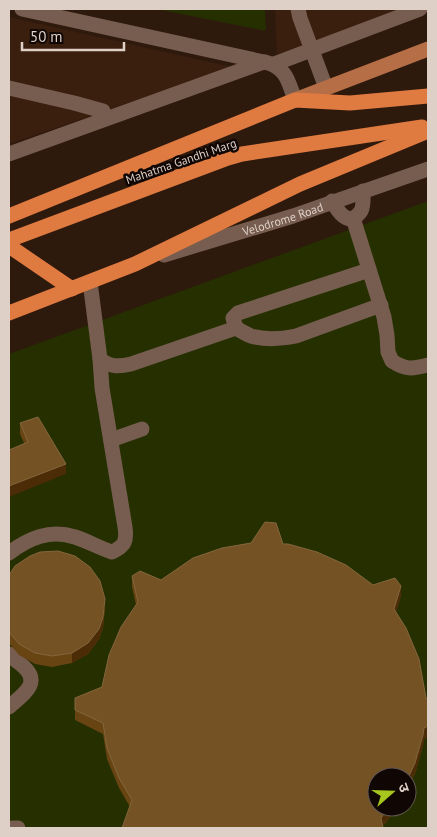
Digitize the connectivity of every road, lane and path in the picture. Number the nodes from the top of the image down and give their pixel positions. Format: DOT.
graph roads {
  1 [pos="22,9"];
  2 [pos="298,9"];
  3 [pos="420,9"];
  4 [pos="311,49"];
  5 [pos="428,50"];
  6 [pos="269,63"];
  7 [pos="9,88"];
  8 [pos="326,88"];
  9 [pos="428,96"];
  10 [pos="295,100"];
  11 [pos="103,112"];
  12 [pos="428,126"];
  13 [pos="428,131"];
  14 [pos="9,154"];
  15 [pos="428,169"];
  16 [pos="363,191"];
  17 [pos="332,201"];
  18 [pos="34,206"];
  19 [pos="9,209"];
  20 [pos="9,216"];
  21 [pos="353,218"];
  22 [pos="9,240"];
  23 [pos="9,246"];
  24 [pos="135,264"];
  25 [pos="369,270"];
  26 [pos="90,282"];
  27 [pos="72,289"];
  28 [pos="381,305"];
  29 [pos="9,313"];
  30 [pos="236,328"];
  31 [pos="100,359"];
  32 [pos="428,365"];
  33 [pos="120,367"];
  34 [pos="102,388"];
  35 [pos="142,429"];
  36 [pos="110,440"];
  37 [pos="9,553"];
  38 [pos="9,654"];
  39 [pos="9,707"];
  40 [pos="12,828"];
  41 [pos="18,828"];
  1 -- 6 [label="street"];
  2 -- 4 [label="street"];
  3 -- 4 [label="street"];
  4 -- 6 [label="street"];
  4 -- 8 [label="street"];
  5 -- 8 [label="main road, Mahatma Gandhi Marg"];
  6 -- 10 [label="street"];
  6 -- 14 [label="street"];
  7 -- 11 [label="street"];
  8 -- 10 [label="main road, Mahatma Gandhi Marg"];
  9 -- 10 [label="highway"];
  10 -- 18 [label="highway, Mahatma Gandhi Marg"];
  12 -- 22 [label="highway, Mahatma Gandhi Marg"];
  13 -- 24 [label="highway"];
  15 -- 16 [label="street, Velodrome Road"];
  16 -- 17 [label="street, Velodrome Road"];
  16 -- 21 [label="street"];
  17 -- 21 [label="street"];
  17 -- 24 [label="street, Velodrome Road"];
  18 -- 19 [label="highway"];
  18 -- 20 [label="highway"];
  21 -- 25 [label="street"];
  23 -- 27 [label="highway"];
  24 -- 26 [label="highway"];
  25 -- 28 [label="street"];
  25 -- 30 [label="street"];
  26 -- 27 [label="highway"];
  26 -- 31 [label="street"];
  27 -- 29 [label="highway"];
  28 -- 30 [label="street"];
  28 -- 32 [label="street"];
  30 -- 33 [label="street"];
  31 -- 33 [label="street"];
  31 -- 34 [label="street"];
  33 -- 34 [label="street"];
  34 -- 36 [label="street"];
  35 -- 36 [label="street"];
  36 -- 37 [label="street"];
  38 -- 39 [label="street"];
  40 -- 41 [label="street"];
}
